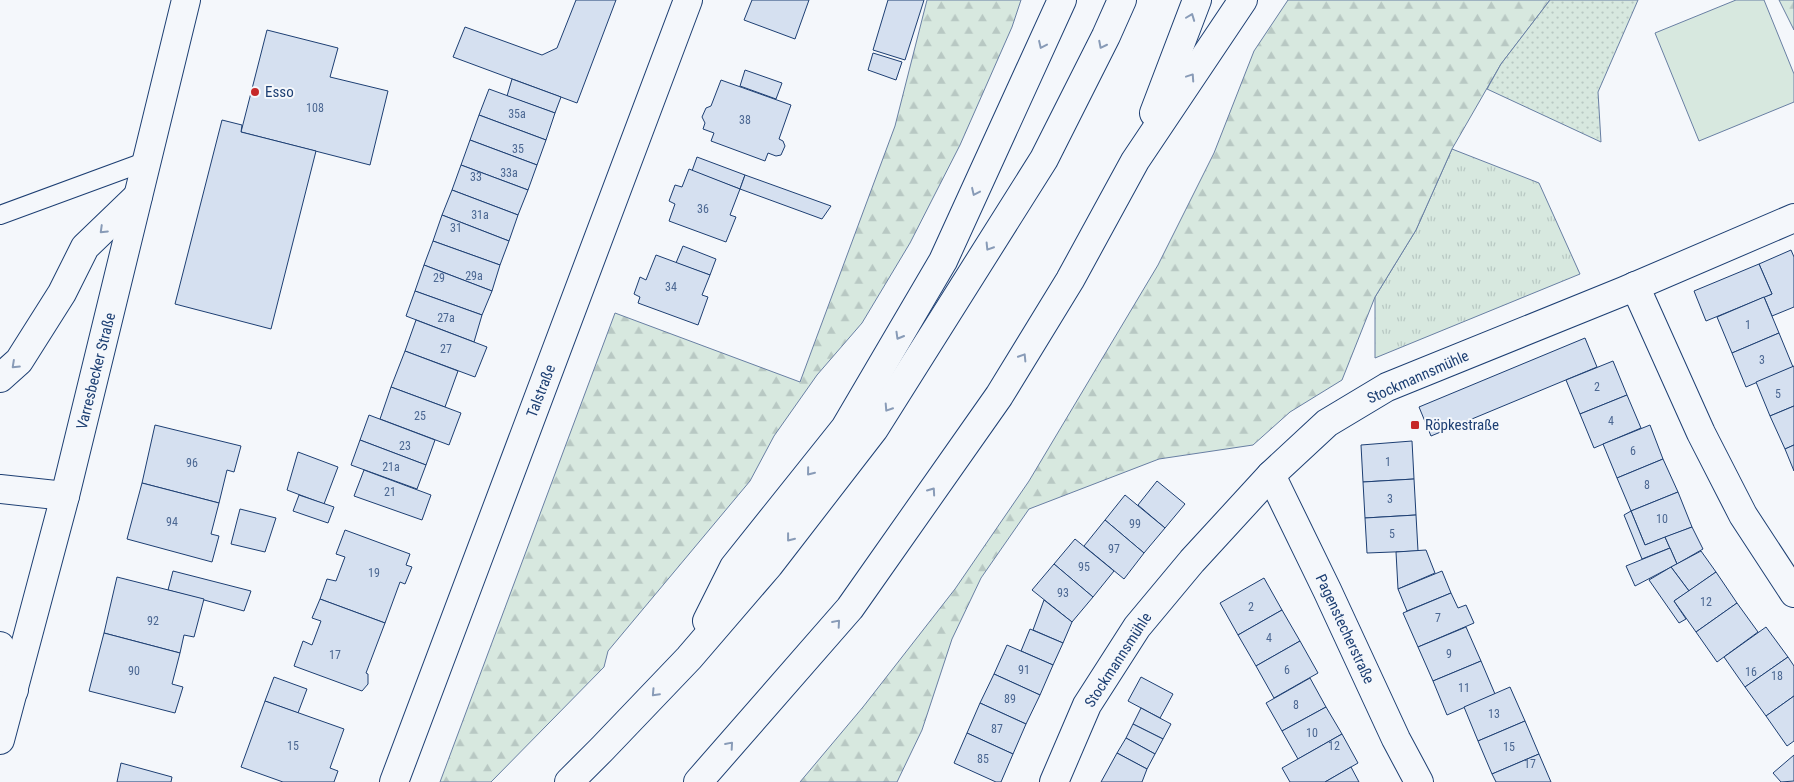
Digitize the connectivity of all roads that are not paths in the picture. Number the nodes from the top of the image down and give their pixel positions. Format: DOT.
graph roads {
  1 [pos="186,0"];
  2 [pos="688,0"];
  3 [pos="1062,0"];
  4 [pos="1122,0"];
  5 [pos="1197,0"];
  6 [pos="1243,0"];
  7 [pos="1135,161"];
  8 [pos="147,162"];
  9 [pos="138,196"];
  10 [pos="0,215"];
  11 [pos="1794,218"];
  12 [pos="1635,286"];
  13 [pos="0,378"];
  14 [pos="1271,475"];
  15 [pos="0,489"];
  16 [pos="65,496"];
  17 [pos="1794,593"];
  18 [pos="0,646"];
  19 [pos="689,658"];
  20 [pos="14,690"];
  21 [pos="0,740"];
  22 [pos="394,782"];
  23 [pos="568,782"];
  24 [pos="698,782"];
  25 [pos="1054,782"];
  26 [pos="1419,782"];
  1 -- 8 [label="main road, Varresbecker Straße"];
  2 -- 22 [label="main road, Talstraße"];
  3 -- 19 [label="main road, one-way"];
  4 -- 19 [label="main road, one-way"];
  7 -- 5 [label="main road, one-way"];
  7 -- 6 [label="main road, one-way"];
  24 -- 7 [label="main road, one-way"];
  8 -- 9 [label="main road, Varresbecker Straße"];
  8 -- 10 [label="lane"];
  9 -- 13 [label="main road, one-way"];
  9 -- 16 [label="main road, Varresbecker Straße"];
  11 -- 12 [label="main road, Stockmannsmühle"];
  12 -- 14 [label="main road, Stockmannsmühle"];
  12 -- 17 [label="main road"];
  14 -- 25 [label="main road, Stockmannsmühle"];
  14 -- 26 [label="main road, Pagenstecherstraße"];
  15 -- 16 [label="main road"];
  16 -- 20 [label="main road, Varresbecker Straße"];
  18 -- 20 [label="main road"];
  19 -- 23 [label="main road, one-way"];
  20 -- 21 [label="main road, Varresbecker Straße"];
}
